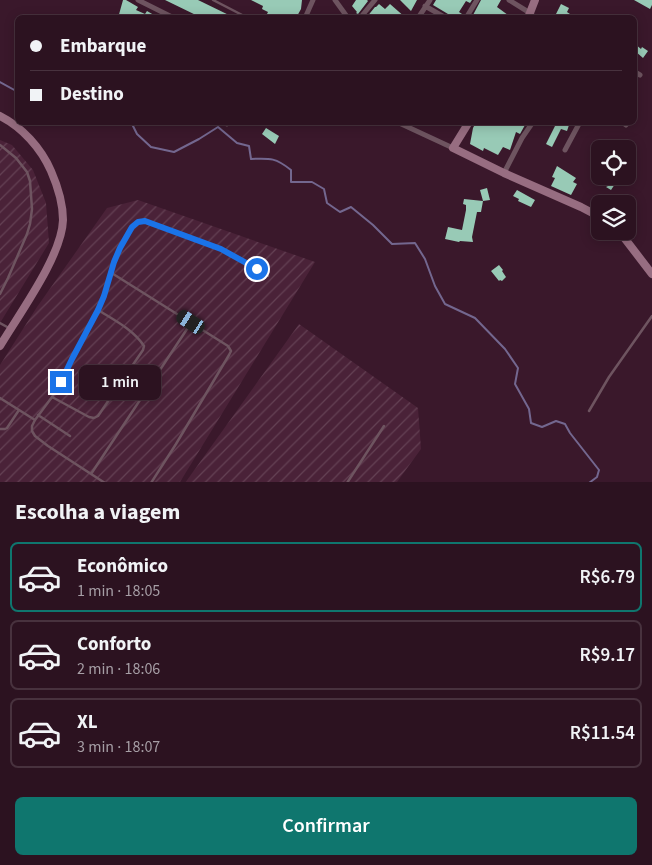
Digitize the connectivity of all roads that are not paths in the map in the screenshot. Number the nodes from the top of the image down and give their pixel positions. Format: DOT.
graph roads {
  1 [pos="138,0"];
  2 [pos="214,0"];
  3 [pos="313,0"];
  4 [pos="335,0"];
  5 [pos="376,0"];
  6 [pos="430,0"];
  7 [pos="477,0"];
  8 [pos="509,0"];
  9 [pos="535,0"];
  10 [pos="426,6"];
  11 [pos="168,15"];
  12 [pos="242,15"];
  13 [pos="306,15"];
  14 [pos="346,15"];
  15 [pos="363,15"];
  16 [pos="420,15"];
  17 [pos="441,15"];
  18 [pos="468,15"];
  19 [pos="530,15"];
  20 [pos="531,15"];
  21 [pos="0,116"];
  22 [pos="403,125"];
  23 [pos="467,125"];
  24 [pos="531,125"];
  25 [pos="578,125"];
  26 [pos="0,145"];
  27 [pos="453,148"];
  28 [pos="565,150"];
  29 [pos="504,173"];
  30 [pos="591,212"];
  31 [pos="626,240"];
  32 [pos="110,272"];
  33 [pos="652,274"];
  34 [pos="268,276"];
  35 [pos="0,294"];
  36 [pos="98,310"];
  37 [pos="652,316"];
  38 [pos="191,322"];
  39 [pos="0,323"];
  40 [pos="10,329"];
  41 [pos="0,346"];
  42 [pos="52,397"];
  43 [pos="0,398"];
  44 [pos="19,410"];
  45 [pos="589,411"];
  46 [pos="38,416"];
  47 [pos="35,420"];
  48 [pos="384,426"];
  49 [pos="0,429"];
  50 [pos="70,436"];
  51 [pos="91,474"];
  52 [pos="105,482"];
  53 [pos="150,482"];
  54 [pos="347,482"];
  1 -- 11 [label="street"];
  2 -- 12 [label="lane"];
  3 -- 13 [label="street"];
  4 -- 14 [label="street"];
  5 -- 15 [label="street"];
  6 -- 10 [label="street"];
  7 -- 18 [label="street"];
  8 -- 19 [label="street"];
  9 -- 20 [label="main road"];
  10 -- 16 [label="street"];
  10 -- 17 [label="street"];
  21 -- 40 [label="main road"];
  22 -- 27 [label="street"];
  23 -- 27 [label="main road"];
  24 -- 29 [label="street"];
  25 -- 28 [label="street"];
  26 -- 35 [label="lane"];
  27 -- 29 [label="main road"];
  29 -- 30 [label="main road"];
  31 -- 33 [label="main road"];
  32 -- 34 [label="lane"];
  32 -- 36 [label="lane"];
  32 -- 38 [label="lane"];
  36 -- 42 [label="lane"];
  36 -- 42 [label="lane"];
  37 -- 45 [label="lane"];
  38 -- 51 [label="lane"];
  38 -- 53 [label="lane"];
  39 -- 40 [label="lane"];
  40 -- 41 [label="main road"];
  42 -- 46 [label="lane"];
  43 -- 44 [label="lane"];
  44 -- 47 [label="lane"];
  44 -- 49 [label="lane"];
  46 -- 47 [label="lane"];
  46 -- 50 [label="lane"];
  47 -- 51 [label="lane"];
  48 -- 54 [label="lane"];
  51 -- 52 [label="lane"];
}
